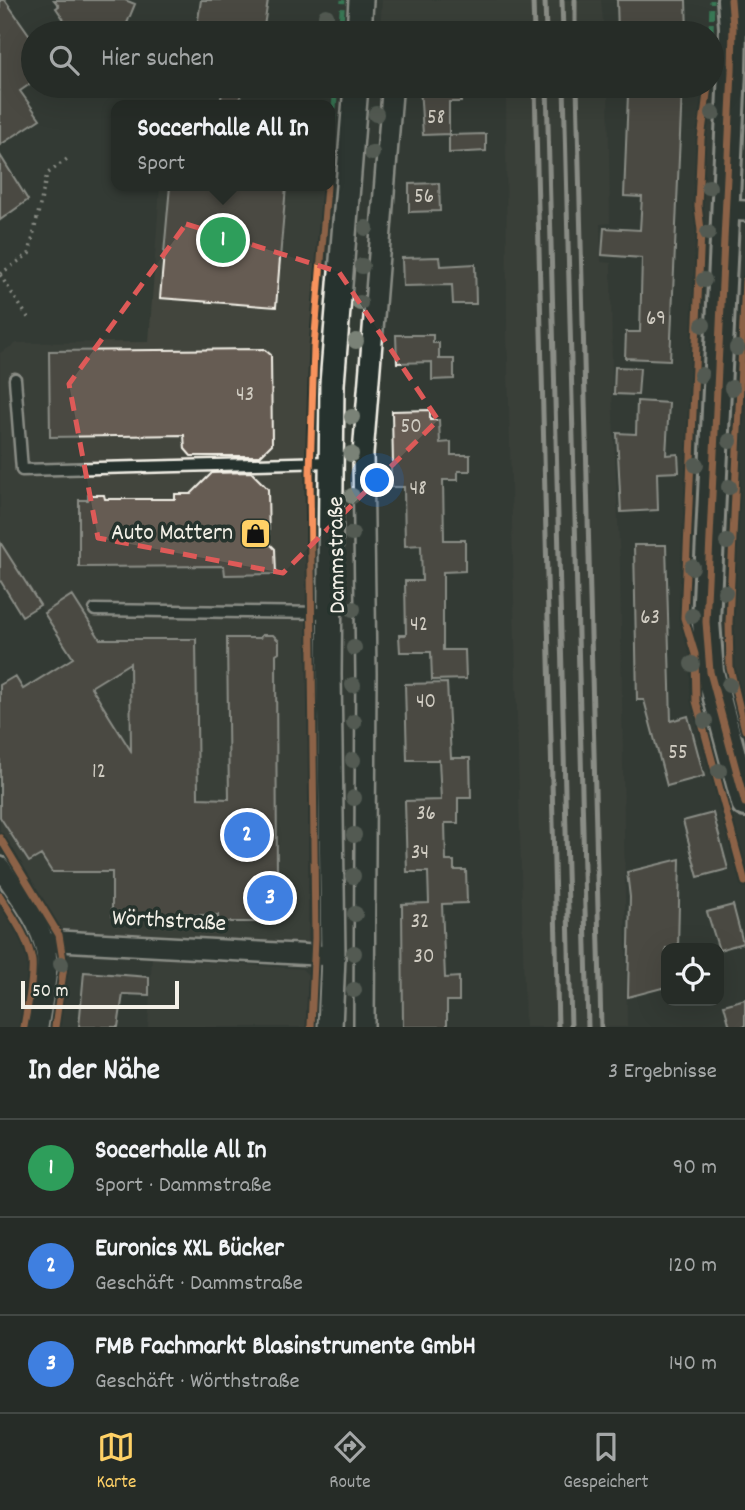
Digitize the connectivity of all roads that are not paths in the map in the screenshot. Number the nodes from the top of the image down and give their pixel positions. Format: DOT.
graph roads {
  1 [pos="361,0"];
  2 [pos="731,0"];
  3 [pos="360,21"];
  4 [pos="355,98"];
  5 [pos="392,98"];
  6 [pos="734,210"];
  7 [pos="15,379"];
  8 [pos="331,462"];
  9 [pos="95,610"];
  10 [pos="330,613"];
  11 [pos="745,803"];
  12 [pos="0,867"];
  13 [pos="45,945"];
  14 [pos="333,956"];
  15 [pos="38,1027"];
  16 [pos="330,1027"];
  17 [pos="363,1027"];
  1 -- 3 [label="street"];
  2 -- 6 [label="main road"];
  4 -- 8 [label="street, Dammstraße"];
  5 -- 17 [label="street, Dammstraße"];
  6 -- 11 [label="main road"];
  7 -- 8 [label="lane"];
  8 -- 10 [label="street, Dammstraße"];
  9 -- 10 [label="lane"];
  10 -- 14 [label="street, Dammstraße"];
  12 -- 13 [label="street"];
  13 -- 14 [label="street, Wörthstraße"];
  13 -- 15 [label="street"];
  14 -- 16 [label="street, Dammstraße"];
}
